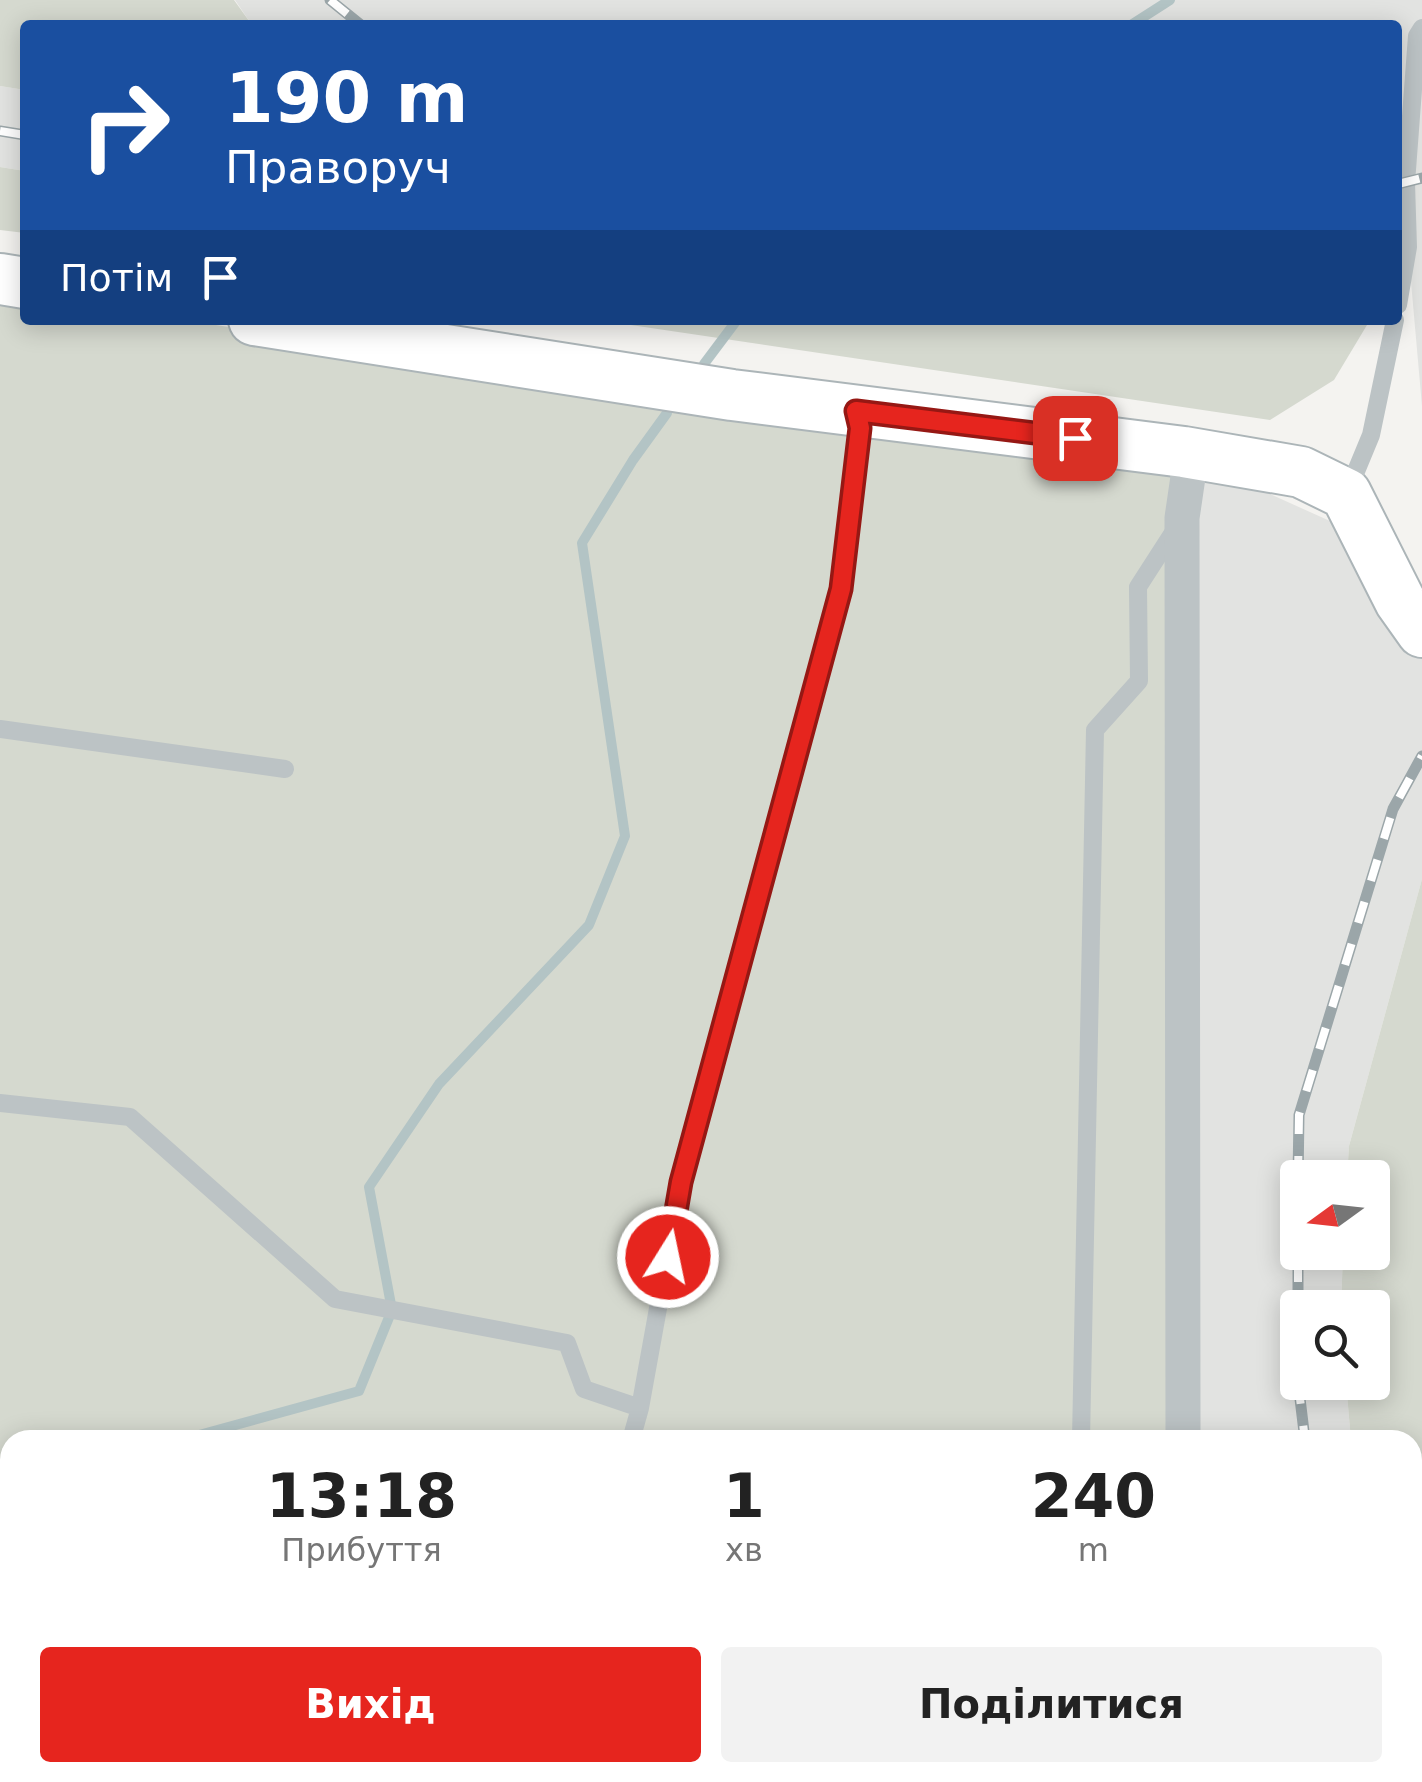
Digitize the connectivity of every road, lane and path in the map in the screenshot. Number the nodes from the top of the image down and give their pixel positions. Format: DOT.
graph roads {
  1 [pos="1422,28"];
  2 [pos="1402,282"];
  3 [pos="285,325"];
  4 [pos="1394,325"];
  5 [pos="856,411"];
  6 [pos="1184,452"];
  7 [pos="1346,494"];
  8 [pos="1182,518"];
  9 [pos="1422,632"];
  10 [pos="0,729"];
  11 [pos="285,770"];
  12 [pos="0,1102"];
  13 [pos="640,1408"];
  14 [pos="634,1430"];
  15 [pos="1081,1430"];
  16 [pos="1183,1430"];
  1 -- 2 [label="lane"];
  3 -- 5 [label="main road"];
  4 -- 7 [label="lane"];
  5 -- 6 [label="main road"];
  5 -- 13 [label="lane"];
  6 -- 7 [label="main road"];
  6 -- 8 [label="street"];
  7 -- 9 [label="main road"];
  8 -- 15 [label="lane"];
  8 -- 16 [label="street"];
  10 -- 11 [label="lane"];
  12 -- 13 [label="lane"];
  13 -- 14 [label="lane"];
}
